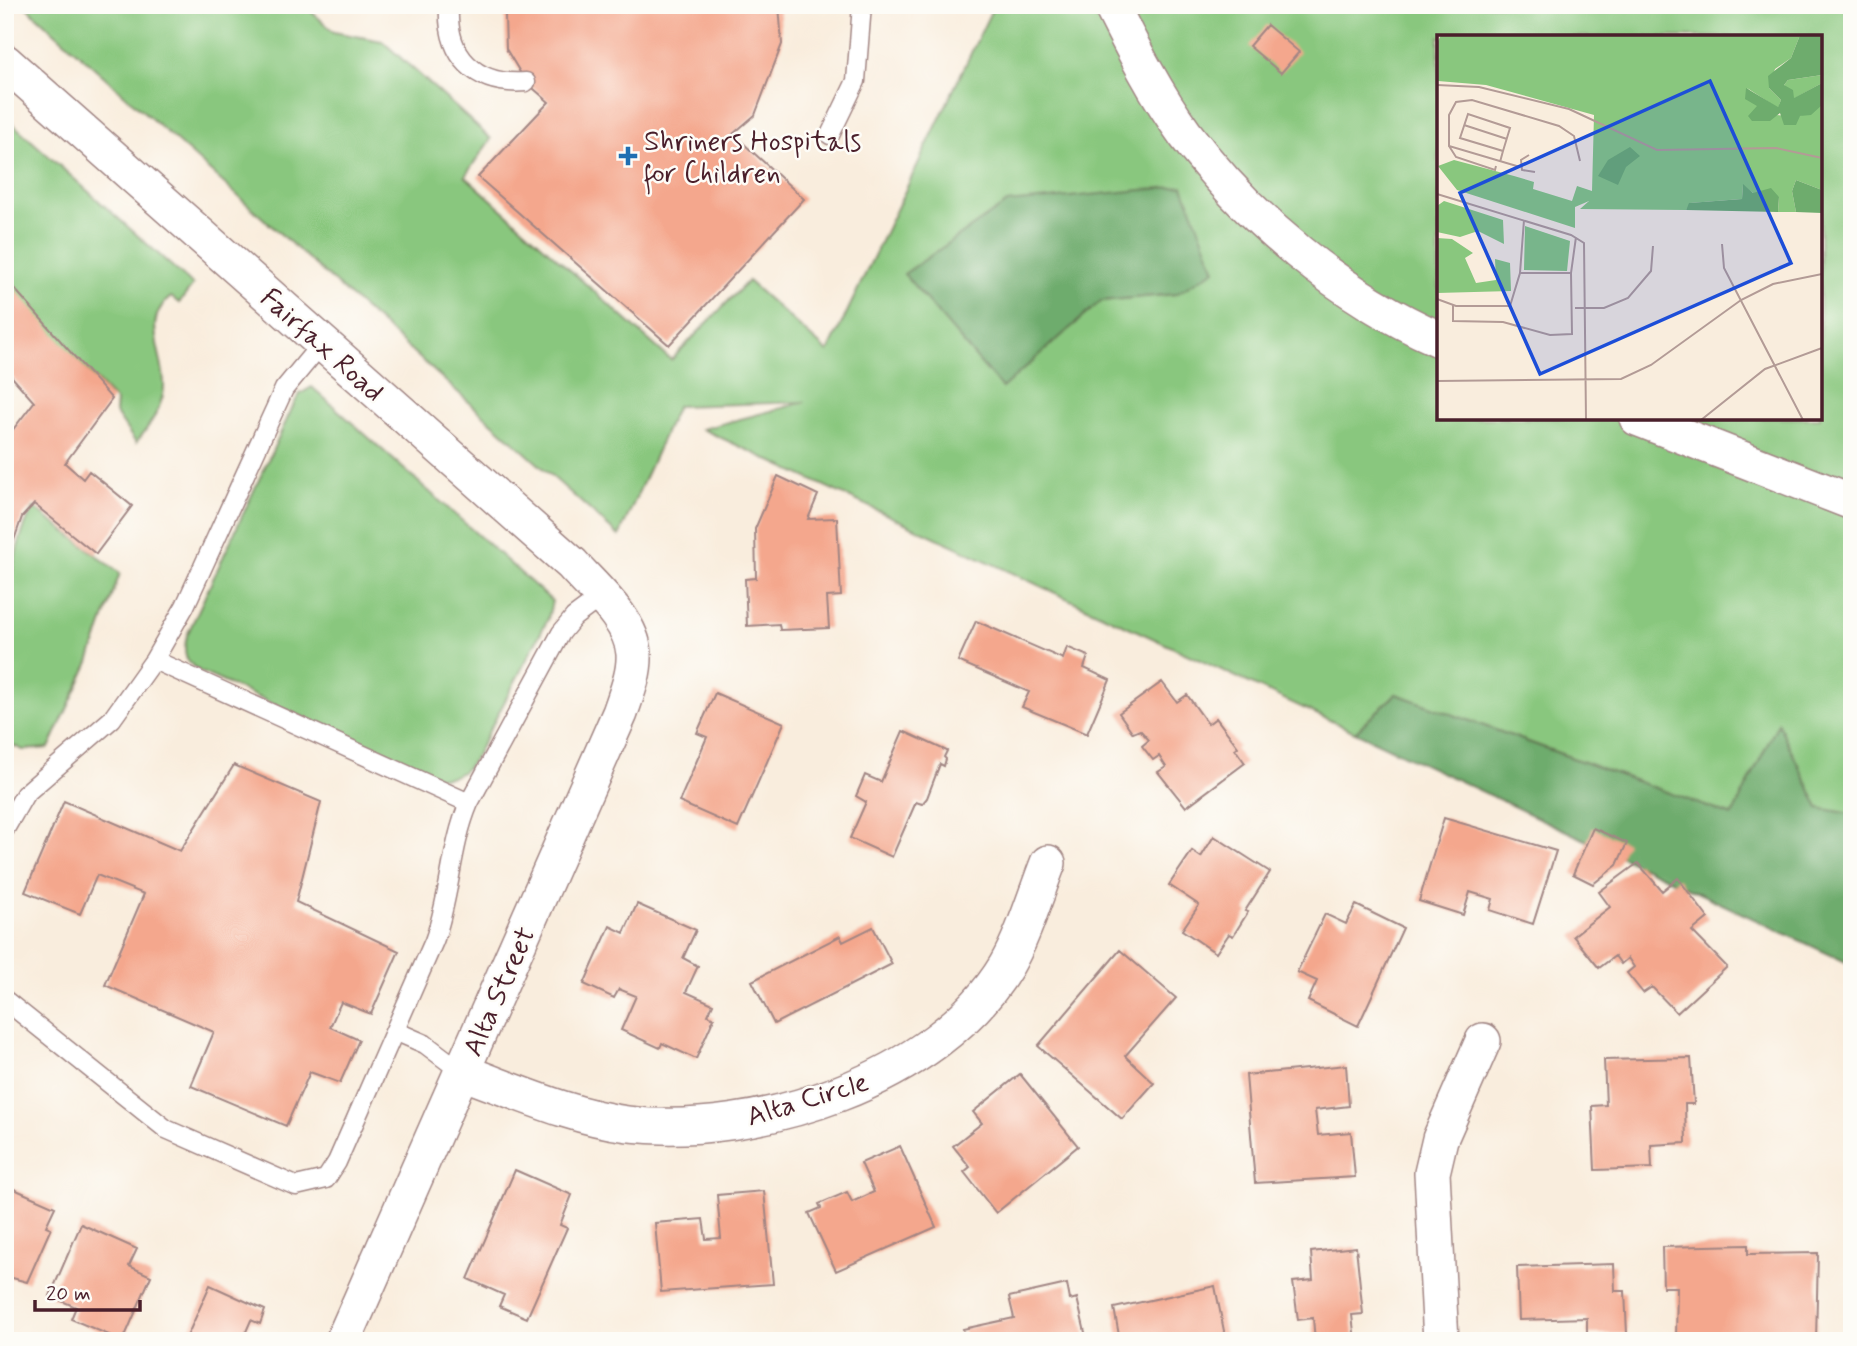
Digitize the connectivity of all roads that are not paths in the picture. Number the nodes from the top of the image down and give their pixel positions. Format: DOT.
graph roads {
  1 [pos="449,5"];
  2 [pos="862,5"];
  3 [pos="1111,5"];
  4 [pos="5,62"];
  5 [pos="526,82"];
  6 [pos="830,135"];
  7 [pos="1437,338"];
  8 [pos="322,343"];
  9 [pos="1642,420"];
  10 [pos="1852,502"];
  11 [pos="601,597"];
  12 [pos="630,637"];
  13 [pos="154,660"];
  14 [pos="469,803"];
  15 [pos="5,830"];
  16 [pos="1048,863"];
  17 [pos="5,1000"];
  18 [pos="396,1031"];
  19 [pos="1483,1041"];
  20 [pos="462,1072"];
  21 [pos="343,1341"];
  22 [pos="1441,1341"];
  1 -- 5 [label="lane"];
  2 -- 6 [label="lane"];
  3 -- 7 [label="street"];
  4 -- 8 [label="street, Fairfax Road"];
  8 -- 11 [label="street, Fairfax Road"];
  8 -- 13 [label="lane"];
  9 -- 10 [label="street"];
  11 -- 12 [label="street, Fairfax Road"];
  11 -- 14 [label="lane"];
  12 -- 20 [label="street, Alta Street"];
  13 -- 14 [label="lane"];
  13 -- 15 [label="lane"];
  14 -- 18 [label="lane"];
  16 -- 20 [label="street, Alta Circle"];
  17 -- 18 [label="lane"];
  18 -- 20 [label="lane"];
  19 -- 22 [label="street"];
  20 -- 21 [label="street, Alta Street"];
}
